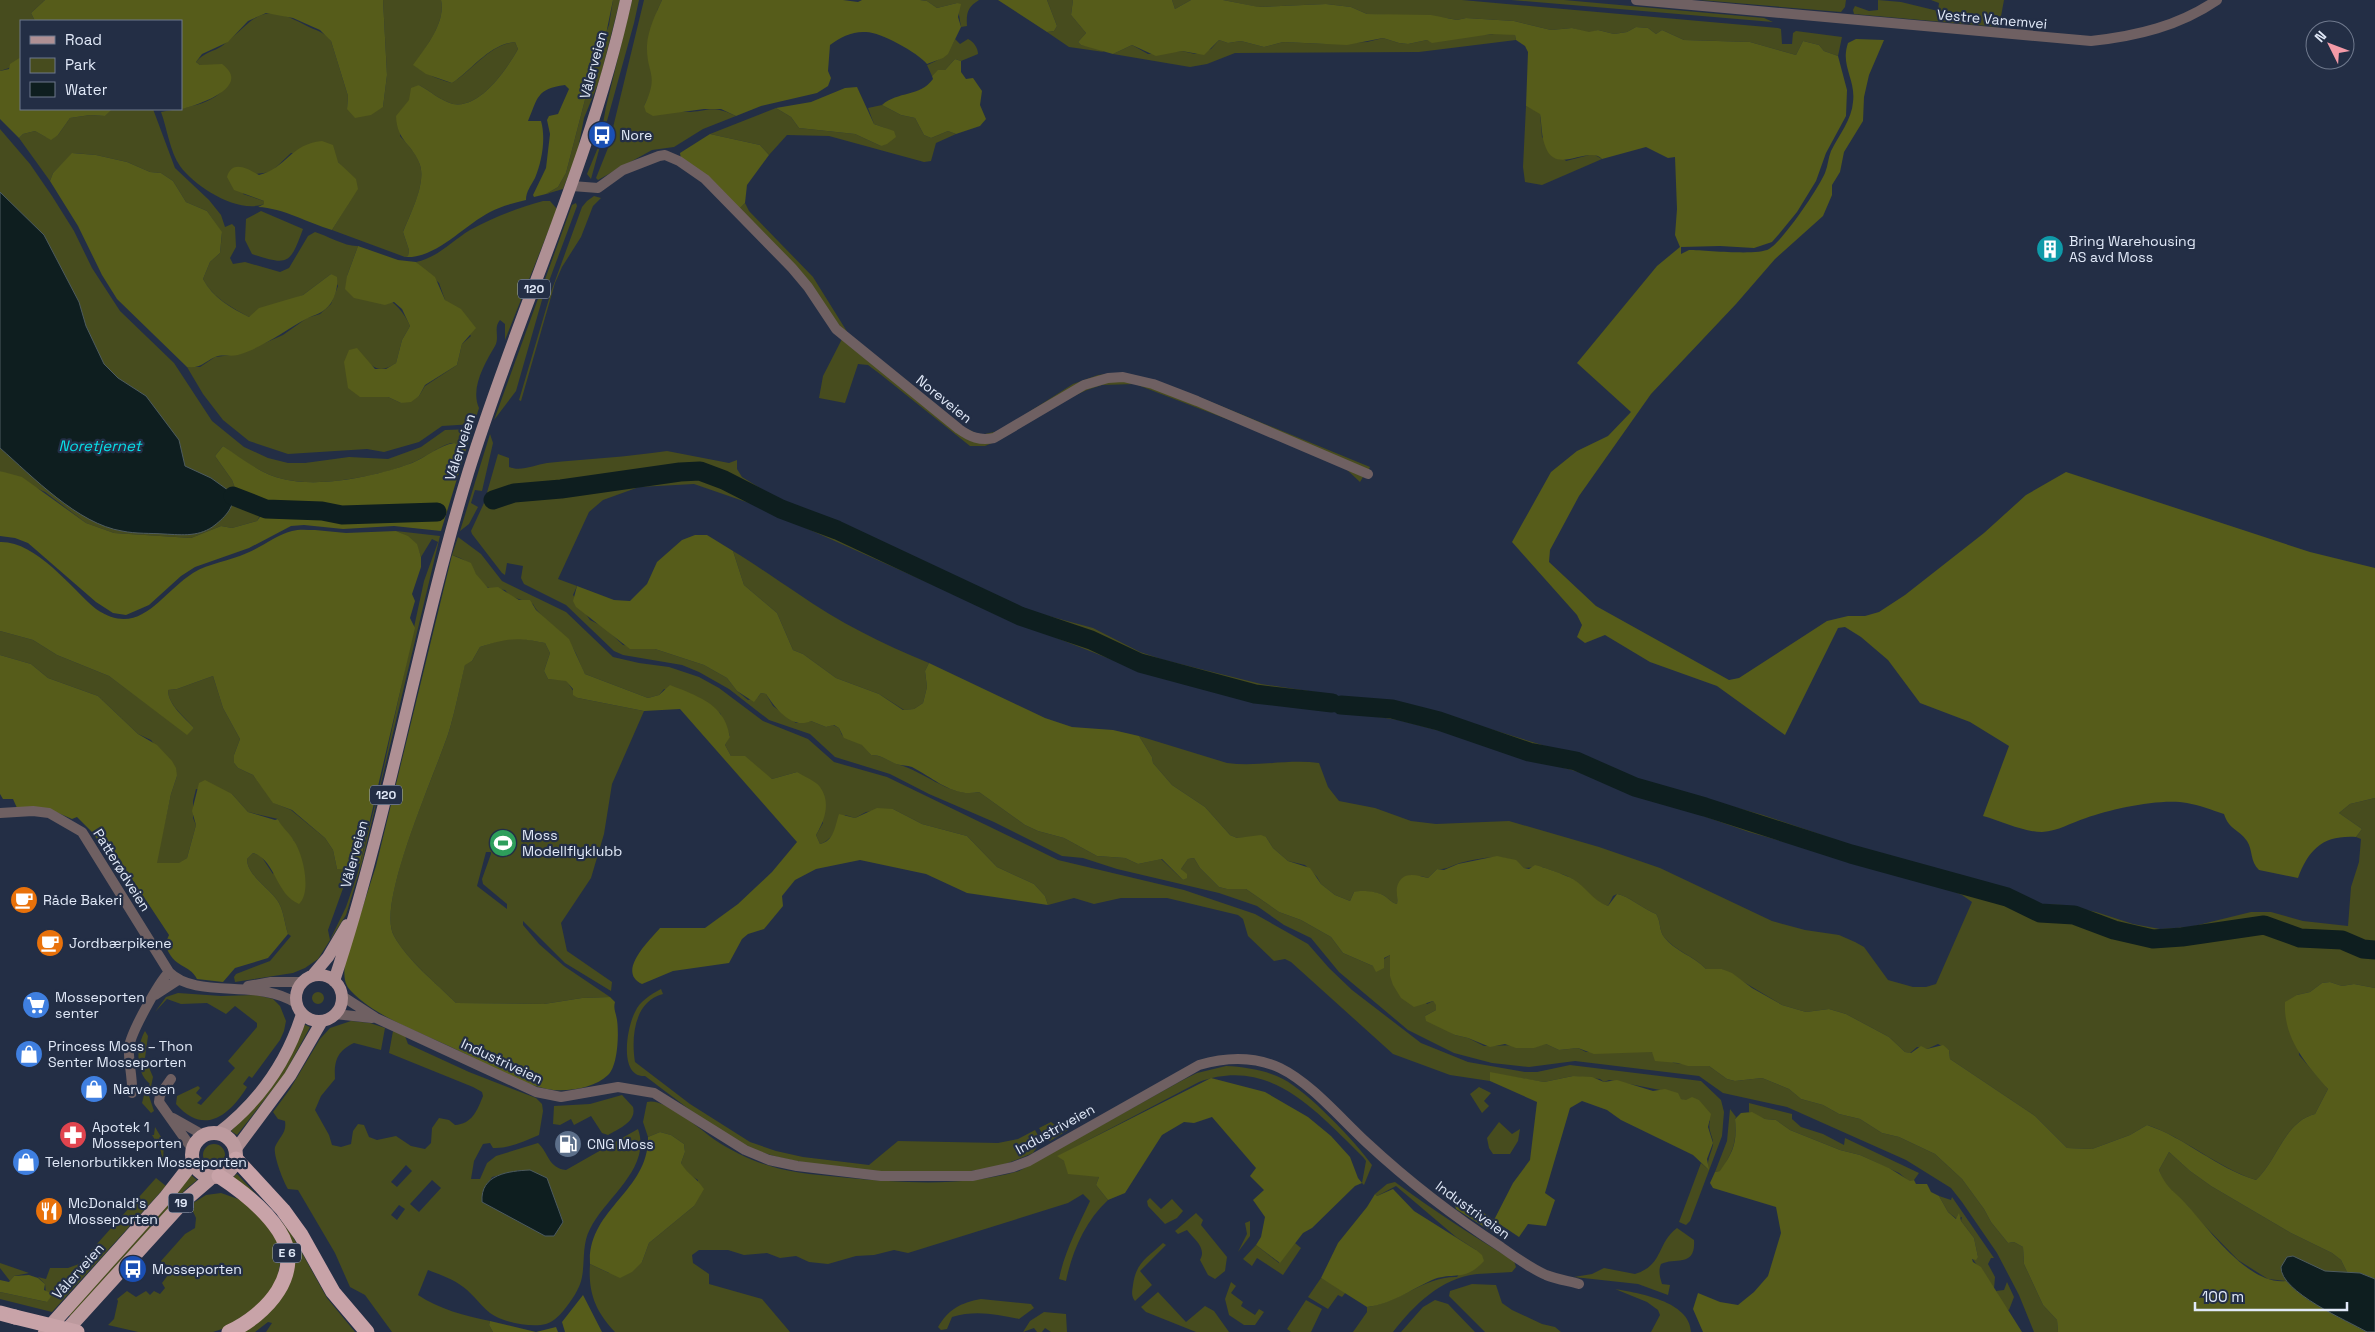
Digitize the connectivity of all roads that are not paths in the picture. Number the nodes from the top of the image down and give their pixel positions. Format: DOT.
graph roads {
  1 [pos="626,0"];
  2 [pos="1636,0"];
  3 [pos="2217,0"];
  4 [pos="572,186"];
  5 [pos="1368,474"];
  6 [pos="0,812"];
  7 [pos="354,912"];
  8 [pos="169,972"];
  9 [pos="307,979"];
  10 [pos="178,980"];
  11 [pos="334,981"];
  12 [pos="243,988"];
  13 [pos="155,995"];
  14 [pos="342,996"];
  15 [pos="299,1009"];
  16 [pos="335,1014"];
  17 [pos="376,1018"];
  18 [pos="322,1021"];
  19 [pos="171,1079"];
  20 [pos="132,1093"];
  21 [pos="170,1117"];
  22 [pos="211,1135"];
  23 [pos="235,1154"];
  24 [pos="193,1156"];
  25 [pos="216,1177"];
  26 [pos="1579,1284"];
  27 [pos="7,1315"];
  28 [pos="44,1332"];
  29 [pos="65,1332"];
  30 [pos="77,1332"];
  31 [pos="230,1332"];
  32 [pos="367,1332"];
  1 -- 4 [label="main road, Vålerveien / 120"];
  2 -- 3 [label="street, Vestre Vanemvei"];
  4 -- 5 [label="street, Noreveien"];
  4 -- 7 [label="main road, Vålerveien / 120"];
  6 -- 8 [label="street, Patterødveien"];
  7 -- 9 [label="main road, Vålerveien / 120"];
  7 -- 11 [label="main road, Vålerveien / 120"];
  8 -- 10 [label="street, Patterødveien"];
  8 -- 13 [label="street"];
  9 -- 11 [label="main road"];
  9 -- 12 [label="street, Patterødveien"];
  9 -- 15 [label="main road, 120"];
  10 -- 12 [label="street, Patterødveien"];
  10 -- 13 [label="street"];
  11 -- 14 [label="main road"];
  12 -- 15 [label="street, Patterødveien"];
  13 -- 20 [label="street"];
  14 -- 16 [label="main road"];
  14 -- 17 [label="street, Industriveien"];
  15 -- 18 [label="main road"];
  15 -- 22 [label="main road, 120"];
  16 -- 17 [label="street, Industriveien"];
  16 -- 18 [label="main road"];
  17 -- 26 [label="street, Industriveien"];
  18 -- 23 [label="main road"];
  19 -- 21 [label="street"];
  21 -- 22 [label="street"];
  21 -- 24 [label="street"];
  22 -- 23 [label="highway"];
  22 -- 24 [label="highway, 19"];
  23 -- 25 [label="highway, 19"];
  23 -- 32 [label="highway, E 6"];
  24 -- 25 [label="highway"];
  24 -- 28 [label="highway, Vålerveien / 19"];
  25 -- 29 [label="highway, 19"];
  25 -- 31 [label="highway, E 6"];
  27 -- 30 [label="highway, bridge"];
}
